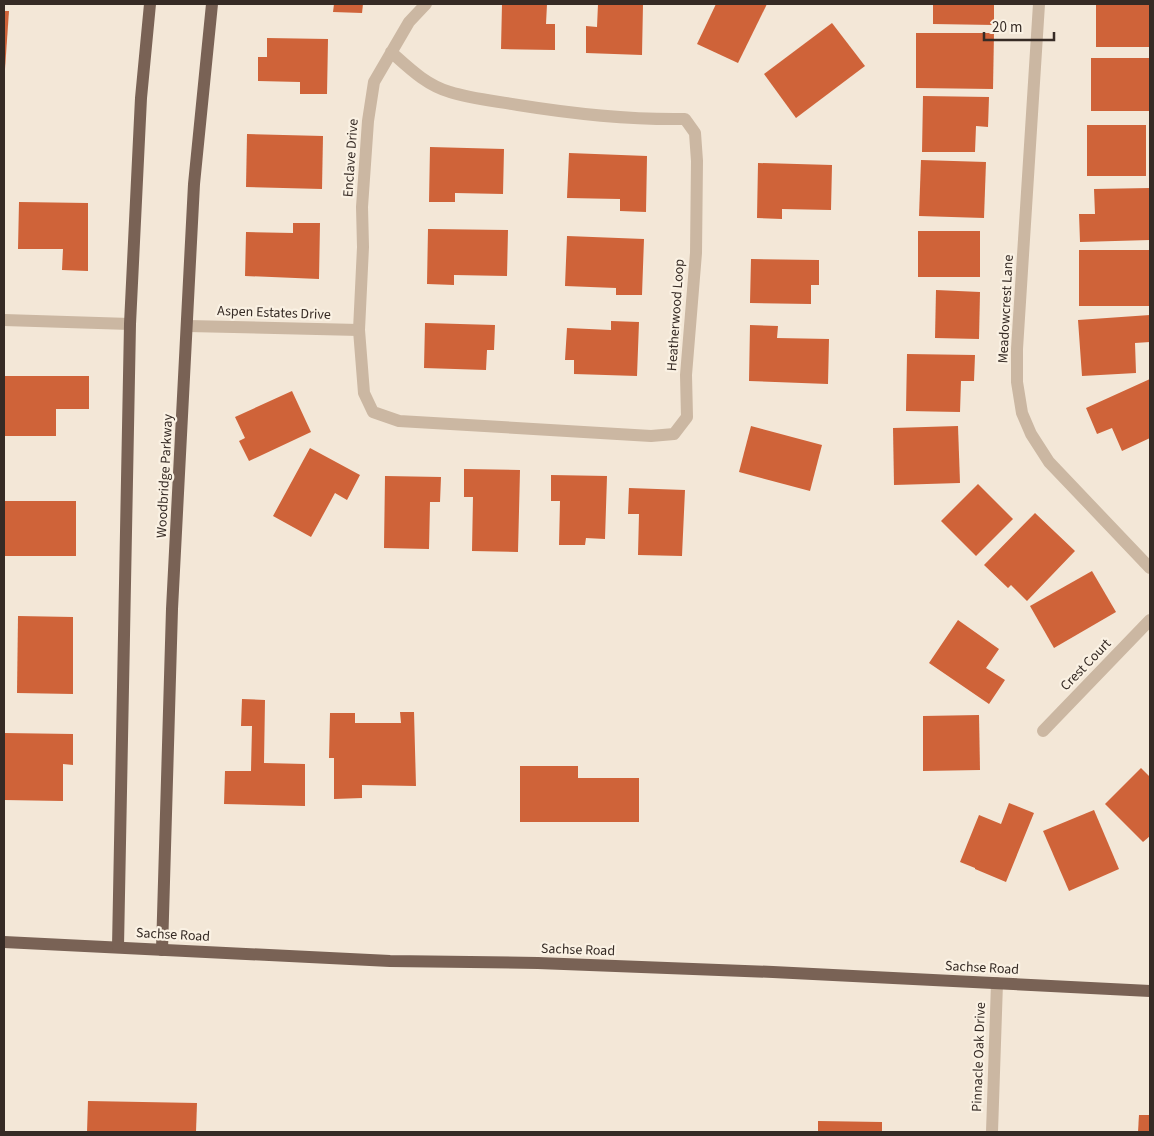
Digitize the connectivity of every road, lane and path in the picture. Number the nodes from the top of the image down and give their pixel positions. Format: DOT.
graph roads {
  1 [pos="150,4"];
  2 [pos="212,4"];
  3 [pos="426,4"];
  4 [pos="1039,4"];
  5 [pos="391,52"];
  6 [pos="4,320"];
  7 [pos="130,324"];
  8 [pos="188,326"];
  9 [pos="359,330"];
  10 [pos="1150,568"];
  11 [pos="1150,620"];
  12 [pos="1044,731"];
  13 [pos="4,942"];
  14 [pos="118,947"];
  15 [pos="162,950"];
  16 [pos="997,983"];
  17 [pos="1150,991"];
  18 [pos="992,1132"];
  1 -- 7 [label="main road"];
  2 -- 8 [label="main road, Woodbridge Parkway"];
  3 -- 5 [label="street, Enclave Drive"];
  4 -- 10 [label="street, Meadowcrest Lane"];
  5 -- 9 [label="street, Enclave Drive"];
  5 -- 9 [label="street, Heatherwood Loop"];
  6 -- 7 [label="street"];
  7 -- 14 [label="main road"];
  8 -- 9 [label="street, Aspen Estates Drive"];
  8 -- 15 [label="main road, Woodbridge Parkway"];
  11 -- 12 [label="street, Crest Court"];
  13 -- 14 [label="main road, Sachse Road"];
  14 -- 15 [label="main road, Sachse Road"];
  15 -- 16 [label="main road, Sachse Road"];
  16 -- 17 [label="main road, Sachse Road"];
  16 -- 18 [label="street, Pinnacle Oak Drive"];
}
